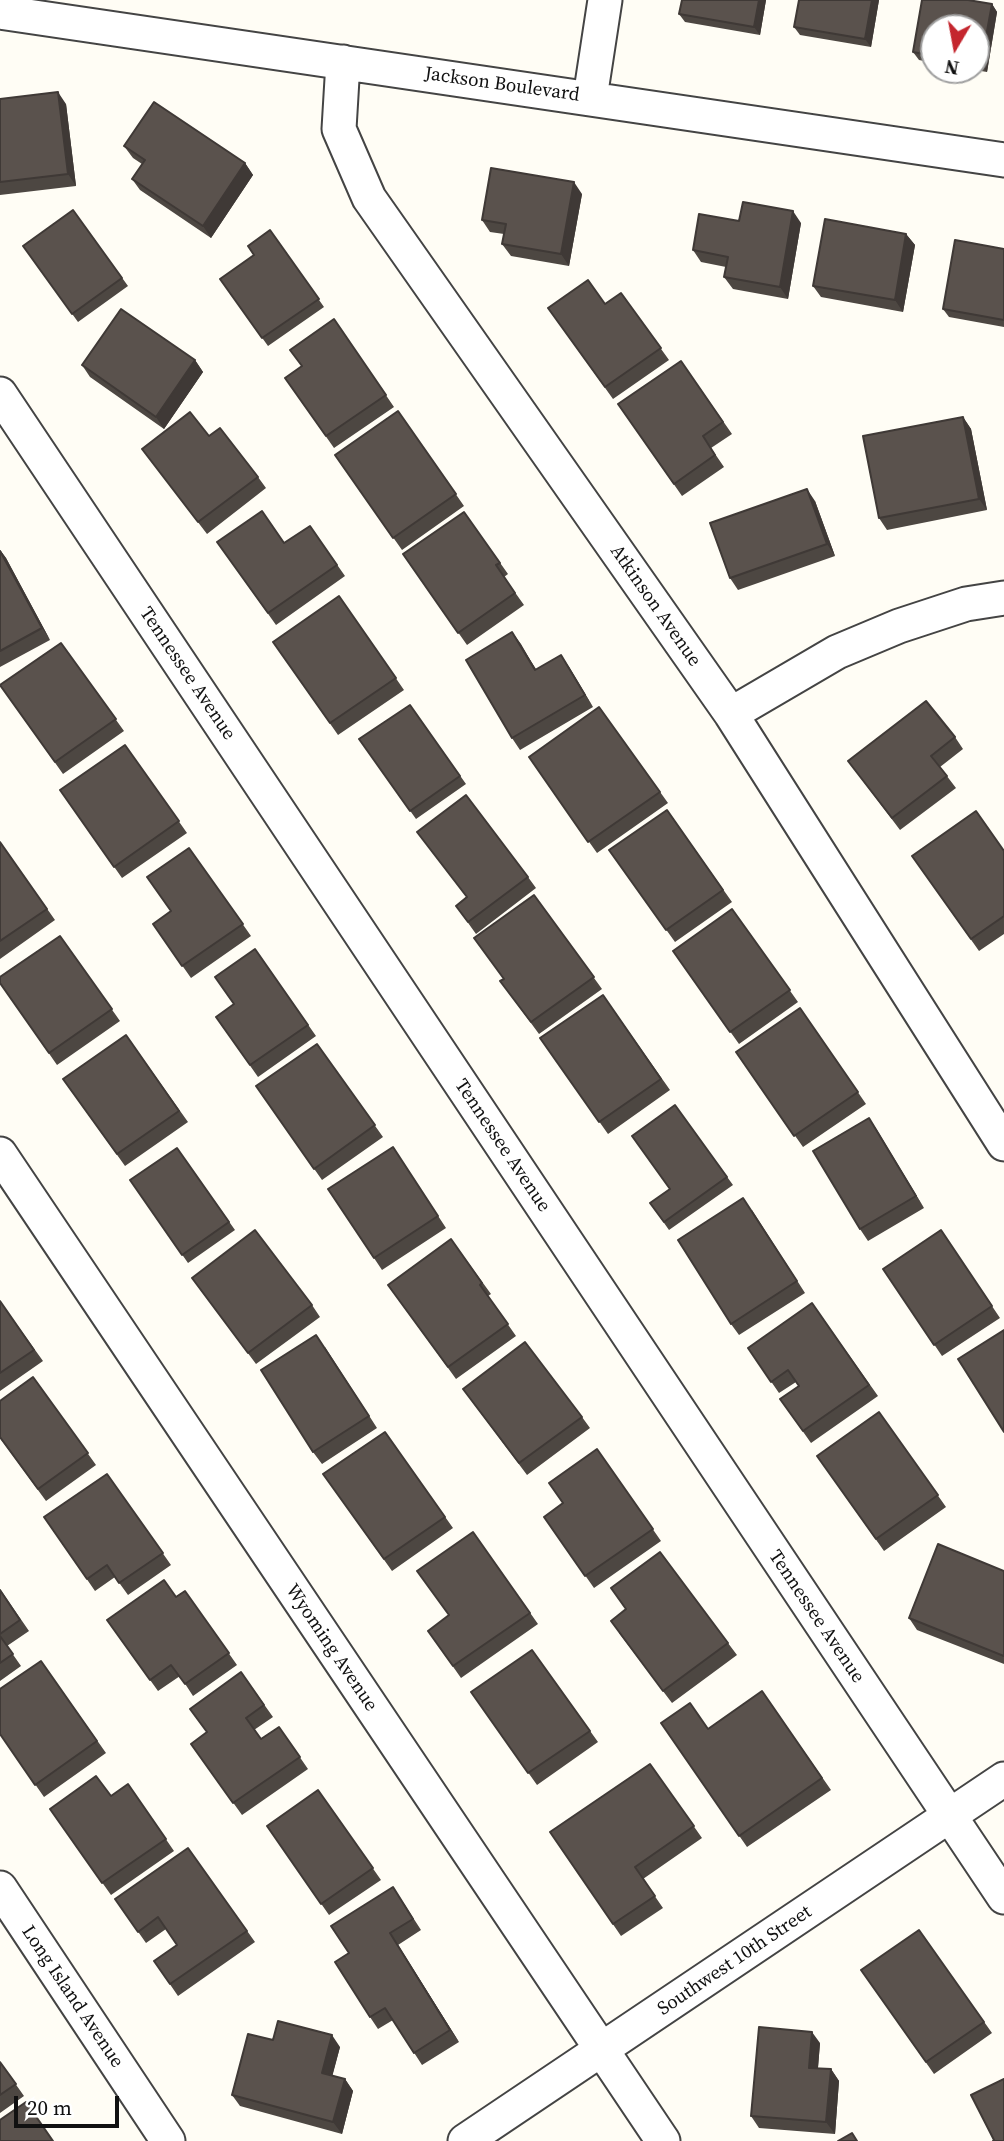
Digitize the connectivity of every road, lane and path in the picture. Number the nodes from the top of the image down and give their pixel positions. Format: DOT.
graph roads {
  1 [pos="605,0"];
  2 [pos="0,12"];
  3 [pos="343,62"];
  4 [pos="590,98"];
  5 [pos="1004,160"];
  6 [pos="0,394"];
  7 [pos="1004,598"];
  8 [pos="731,714"];
  9 [pos="1004,1144"];
  10 [pos="0,1154"];
  11 [pos="1004,1779"];
  12 [pos="949,1816"];
  13 [pos="0,1888"];
  14 [pos="1004,1898"];
  15 [pos="601,2051"];
  16 [pos="168,2141"];
  17 [pos="465,2141"];
  18 [pos="663,2141"];
  1 -- 4 [label="street"];
  2 -- 3 [label="street, Jackson Boulevard"];
  3 -- 4 [label="street, Jackson Boulevard"];
  3 -- 8 [label="street, Atkinson Avenue"];
  4 -- 5 [label="street, Jackson Boulevard"];
  6 -- 12 [label="street, Tennessee Avenue"];
  7 -- 8 [label="street"];
  8 -- 9 [label="street, Atkinson Avenue"];
  10 -- 15 [label="street, Wyoming Avenue"];
  11 -- 12 [label="street, Southwest 10th Street"];
  12 -- 14 [label="street, Tennessee Avenue"];
  12 -- 15 [label="street, Southwest 10th Street"];
  13 -- 16 [label="street, Long Island Avenue"];
  15 -- 17 [label="street, Southwest 10th Street"];
  15 -- 18 [label="street, Wyoming Avenue"];
}
